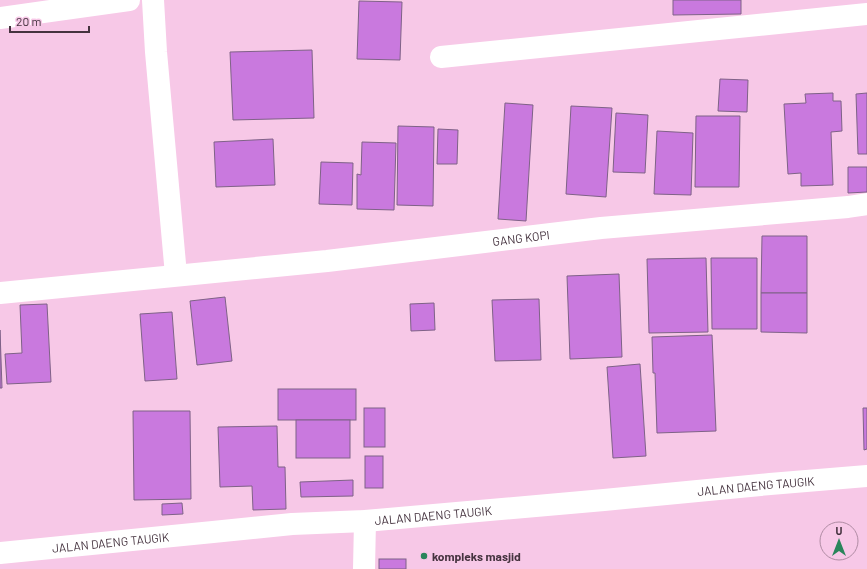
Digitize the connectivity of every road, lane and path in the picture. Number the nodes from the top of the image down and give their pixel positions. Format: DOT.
graph roads {
  1 [pos="129,0"];
  2 [pos="153,0"];
  3 [pos="867,14"];
  4 [pos="0,18"];
  5 [pos="441,57"];
  6 [pos="867,204"];
  7 [pos="176,276"];
  8 [pos="0,293"];
  9 [pos="867,476"];
  10 [pos="364,521"];
  11 [pos="0,553"];
  12 [pos="364,569"];
  1 -- 4 [label="street"];
  2 -- 7 [label="street"];
  3 -- 5 [label="street"];
  6 -- 7 [label="street, GANG KOPI"];
  7 -- 8 [label="street, GANG KOPI"];
  9 -- 10 [label="street, JALAN DAENG TAUGIK"];
  10 -- 11 [label="street, JALAN DAENG TAUGIK"];
  10 -- 12 [label="street"];
}
